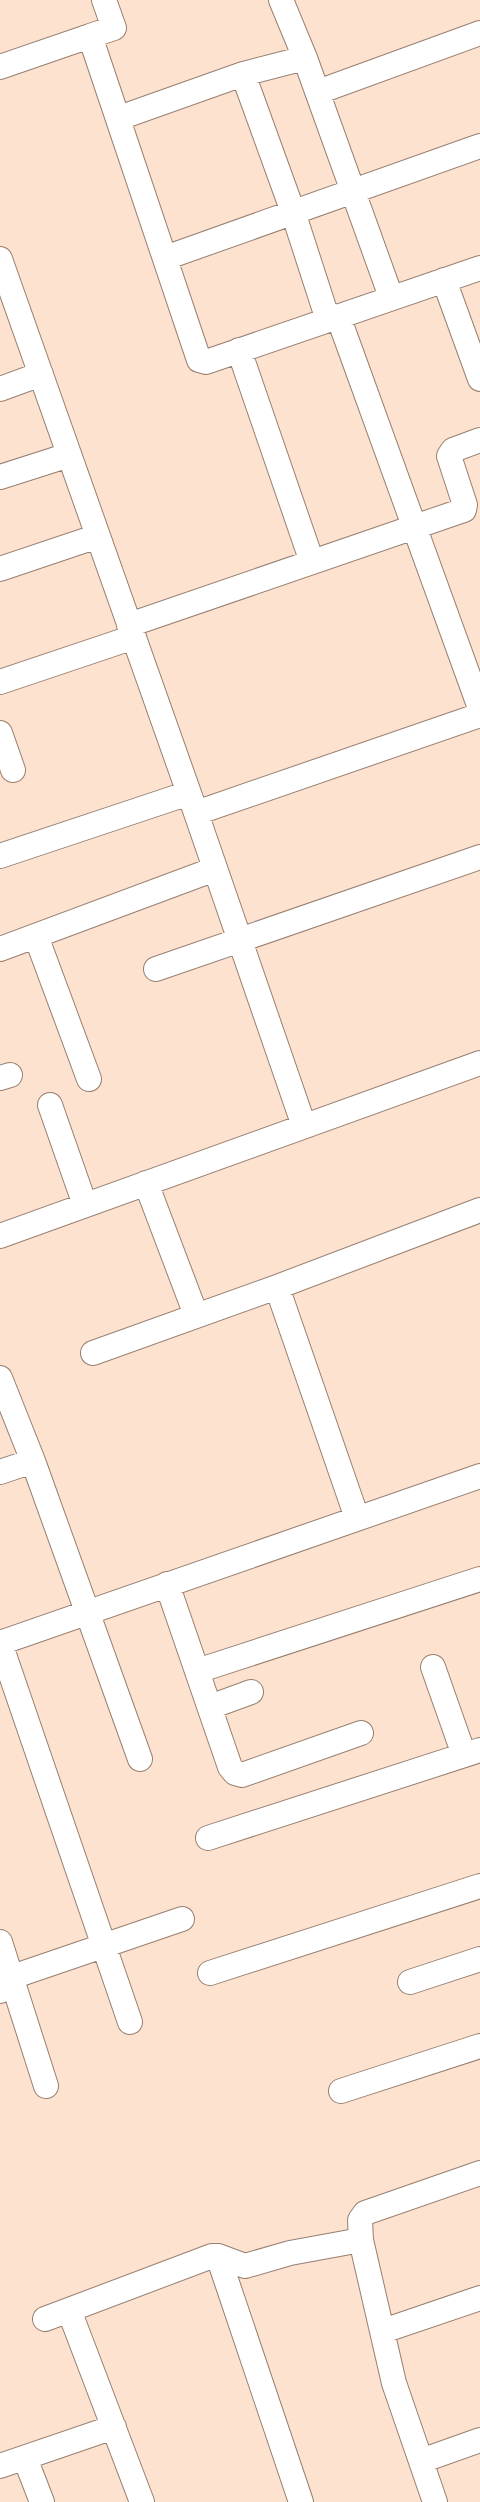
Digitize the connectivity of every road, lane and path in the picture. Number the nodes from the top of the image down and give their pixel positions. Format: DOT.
graph roads {
  1 [pos="104,0"];
  2 [pos="281,0"];
  3 [pos="480,33"];
  4 [pos="90,36"];
  5 [pos="305,58"];
  6 [pos="0,67"];
  7 [pos="243,74"];
  8 [pos="318,92"];
  9 [pos="119,117"];
  10 [pos="480,146"];
  11 [pos="354,191"];
  12 [pos="293,212"];
  13 [pos="165,258"];
  14 [pos="0,259"];
  15 [pos="480,268"];
  16 [pos="444,280"];
  17 [pos="391,297"];
  18 [pos="333,318"];
  19 [pos="239,350"];
  20 [pos="41,374"];
  21 [pos="480,379"];
  22 [pos="0,389"];
  23 [pos="480,440"];
  24 [pos="69,454"];
  25 [pos="0,477"];
  26 [pos="415,527"];
  27 [pos="98,536"];
  28 [pos="312,562"];
  29 [pos="0,569"];
  30 [pos="132,631"];
  31 [pos="0,682"];
  32 [pos="480,708"];
  33 [pos="480,715"];
  34 [pos="0,733"];
  35 [pos="13,770"];
  36 [pos="192,803"];
  37 [pos="0,856"];
  38 [pos="480,857"];
  39 [pos="215,869"];
  40 [pos="36,936"];
  41 [pos="240,939"];
  42 [pos="0,949"];
  43 [pos="156,969"];
  44 [pos="480,1064"];
  45 [pos="89,1079"];
  46 [pos="50,1105"];
  47 [pos="304,1126"];
  48 [pos="146,1183"];
  49 [pos="85,1205"];
  50 [pos="480,1210"];
  51 [pos="0,1235"];
  52 [pos="277,1287"];
  53 [pos="196,1315"];
  54 [pos="93,1353"];
  55 [pos="0,1378"];
  56 [pos="33,1461"];
  57 [pos="0,1472"];
  58 [pos="480,1476"];
  59 [pos="357,1518"];
  60 [pos="480,1579"];
  61 [pos="167,1584"];
  62 [pos="88,1612"];
  63 [pos="0,1643"];
  64 [pos="433,1667"];
  65 [pos="198,1671"];
  66 [pos="251,1692"];
  67 [pos="210,1707"];
  68 [pos="361,1733"];
  69 [pos="472,1752"];
  70 [pos="140,1759"];
  71 [pos="208,1838"];
  72 [pos="480,1886"];
  73 [pos="182,1919"];
  74 [pos="0,1942"];
  75 [pos="105,1946"];
  76 [pos="480,1959"];
  77 [pos="210,1973"];
  78 [pos="410,1982"];
  79 [pos="6,1984"];
  80 [pos="130,2022"];
  81 [pos="480,2046"];
  82 [pos="46,2086"];
  83 [pos="341,2091"];
  84 [pos="480,2173"];
  85 [pos="361,2240"];
  86 [pos="218,2256"];
  87 [pos="480,2298"];
  88 [pos="69,2310"];
  89 [pos="45,2319"];
  90 [pos="383,2331"];
  91 [pos="114,2427"];
  92 [pos="480,2440"];
  93 [pos="25,2458"];
  94 [pos="421,2461"];
  95 [pos="0,2466"];
  96 [pos="42,2502"];
  97 [pos="142,2502"];
  98 [pos="301,2502"];
  99 [pos="435,2502"];
  1 -- 4 [label="street"];
  2 -- 5 [label="street"];
  3 -- 8 [label="street"];
  4 -- 6 [label="street"];
  4 -- 9 [label="street"];
  5 -- 7 [label="street"];
  5 -- 8 [label="street"];
  7 -- 9 [label="street"];
  7 -- 12 [label="street"];
  8 -- 11 [label="street"];
  9 -- 13 [label="street"];
  10 -- 11 [label="street"];
  11 -- 12 [label="street"];
  11 -- 17 [label="street"];
  12 -- 13 [label="street"];
  12 -- 18 [label="street"];
  13 -- 19 [label="street"];
  14 -- 20 [label="street"];
  15 -- 16 [label="street"];
  16 -- 17 [label="street"];
  16 -- 21 [label="street"];
  17 -- 18 [label="street"];
  18 -- 19 [label="street"];
  18 -- 26 [label="street"];
  19 -- 28 [label="street"];
  20 -- 22 [label="street"];
  20 -- 24 [label="street"];
  23 -- 26 [label="street"];
  24 -- 25 [label="street"];
  24 -- 27 [label="street"];
  26 -- 28 [label="street"];
  26 -- 32 [label="street"];
  27 -- 29 [label="street"];
  27 -- 30 [label="street"];
  28 -- 30 [label="street"];
  30 -- 31 [label="street"];
  30 -- 36 [label="street"];
  33 -- 36 [label="street"];
  34 -- 35 [label="street"];
  36 -- 37 [label="street"];
  36 -- 39 [label="street"];
  38 -- 41 [label="street"];
  39 -- 40 [label="street"];
  39 -- 41 [label="street"];
  40 -- 42 [label="street"];
  40 -- 45 [label="street"];
  41 -- 43 [label="street"];
  41 -- 47 [label="street"];
  44 -- 47 [label="street"];
  46 -- 49 [label="street"];
  47 -- 48 [label="street"];
  48 -- 49 [label="street"];
  48 -- 53 [label="street"];
  49 -- 51 [label="street"];
  50 -- 52 [label="street"];
  52 -- 53 [label="street"];
  52 -- 59 [label="street"];
  53 -- 54 [label="street"];
  55 -- 56 [label="street"];
  56 -- 57 [label="street"];
  56 -- 62 [label="street"];
  58 -- 59 [label="street"];
  59 -- 61 [label="street"];
  60 -- 65 [label="street"];
  61 -- 62 [label="street"];
  61 -- 65 [label="street"];
  62 -- 63 [label="street"];
  62 -- 70 [label="street"];
  63 -- 75 [label="street"];
  64 -- 69 [label="street"];
  65 -- 67 [label="street"];
  66 -- 67 [label="street"];
  67 -- 68 [label="street"];
  69 -- 71 [label="street"];
  72 -- 77 [label="street"];
  73 -- 75 [label="street"];
  74 -- 79 [label="street"];
  75 -- 79 [label="street"];
  75 -- 80 [label="street"];
  76 -- 78 [label="street"];
  79 -- 82 [label="street"];
  81 -- 83 [label="street"];
  84 -- 85 [label="street"];
  85 -- 86 [label="street"];
  85 -- 90 [label="street"];
  86 -- 88 [label="street"];
  86 -- 98 [label="street"];
  87 -- 90 [label="street"];
  88 -- 89 [label="street"];
  88 -- 91 [label="street"];
  90 -- 94 [label="street"];
  91 -- 93 [label="street"];
  91 -- 97 [label="street"];
  92 -- 94 [label="street"];
  93 -- 95 [label="street"];
  93 -- 96 [label="street"];
  94 -- 99 [label="street"];
}
